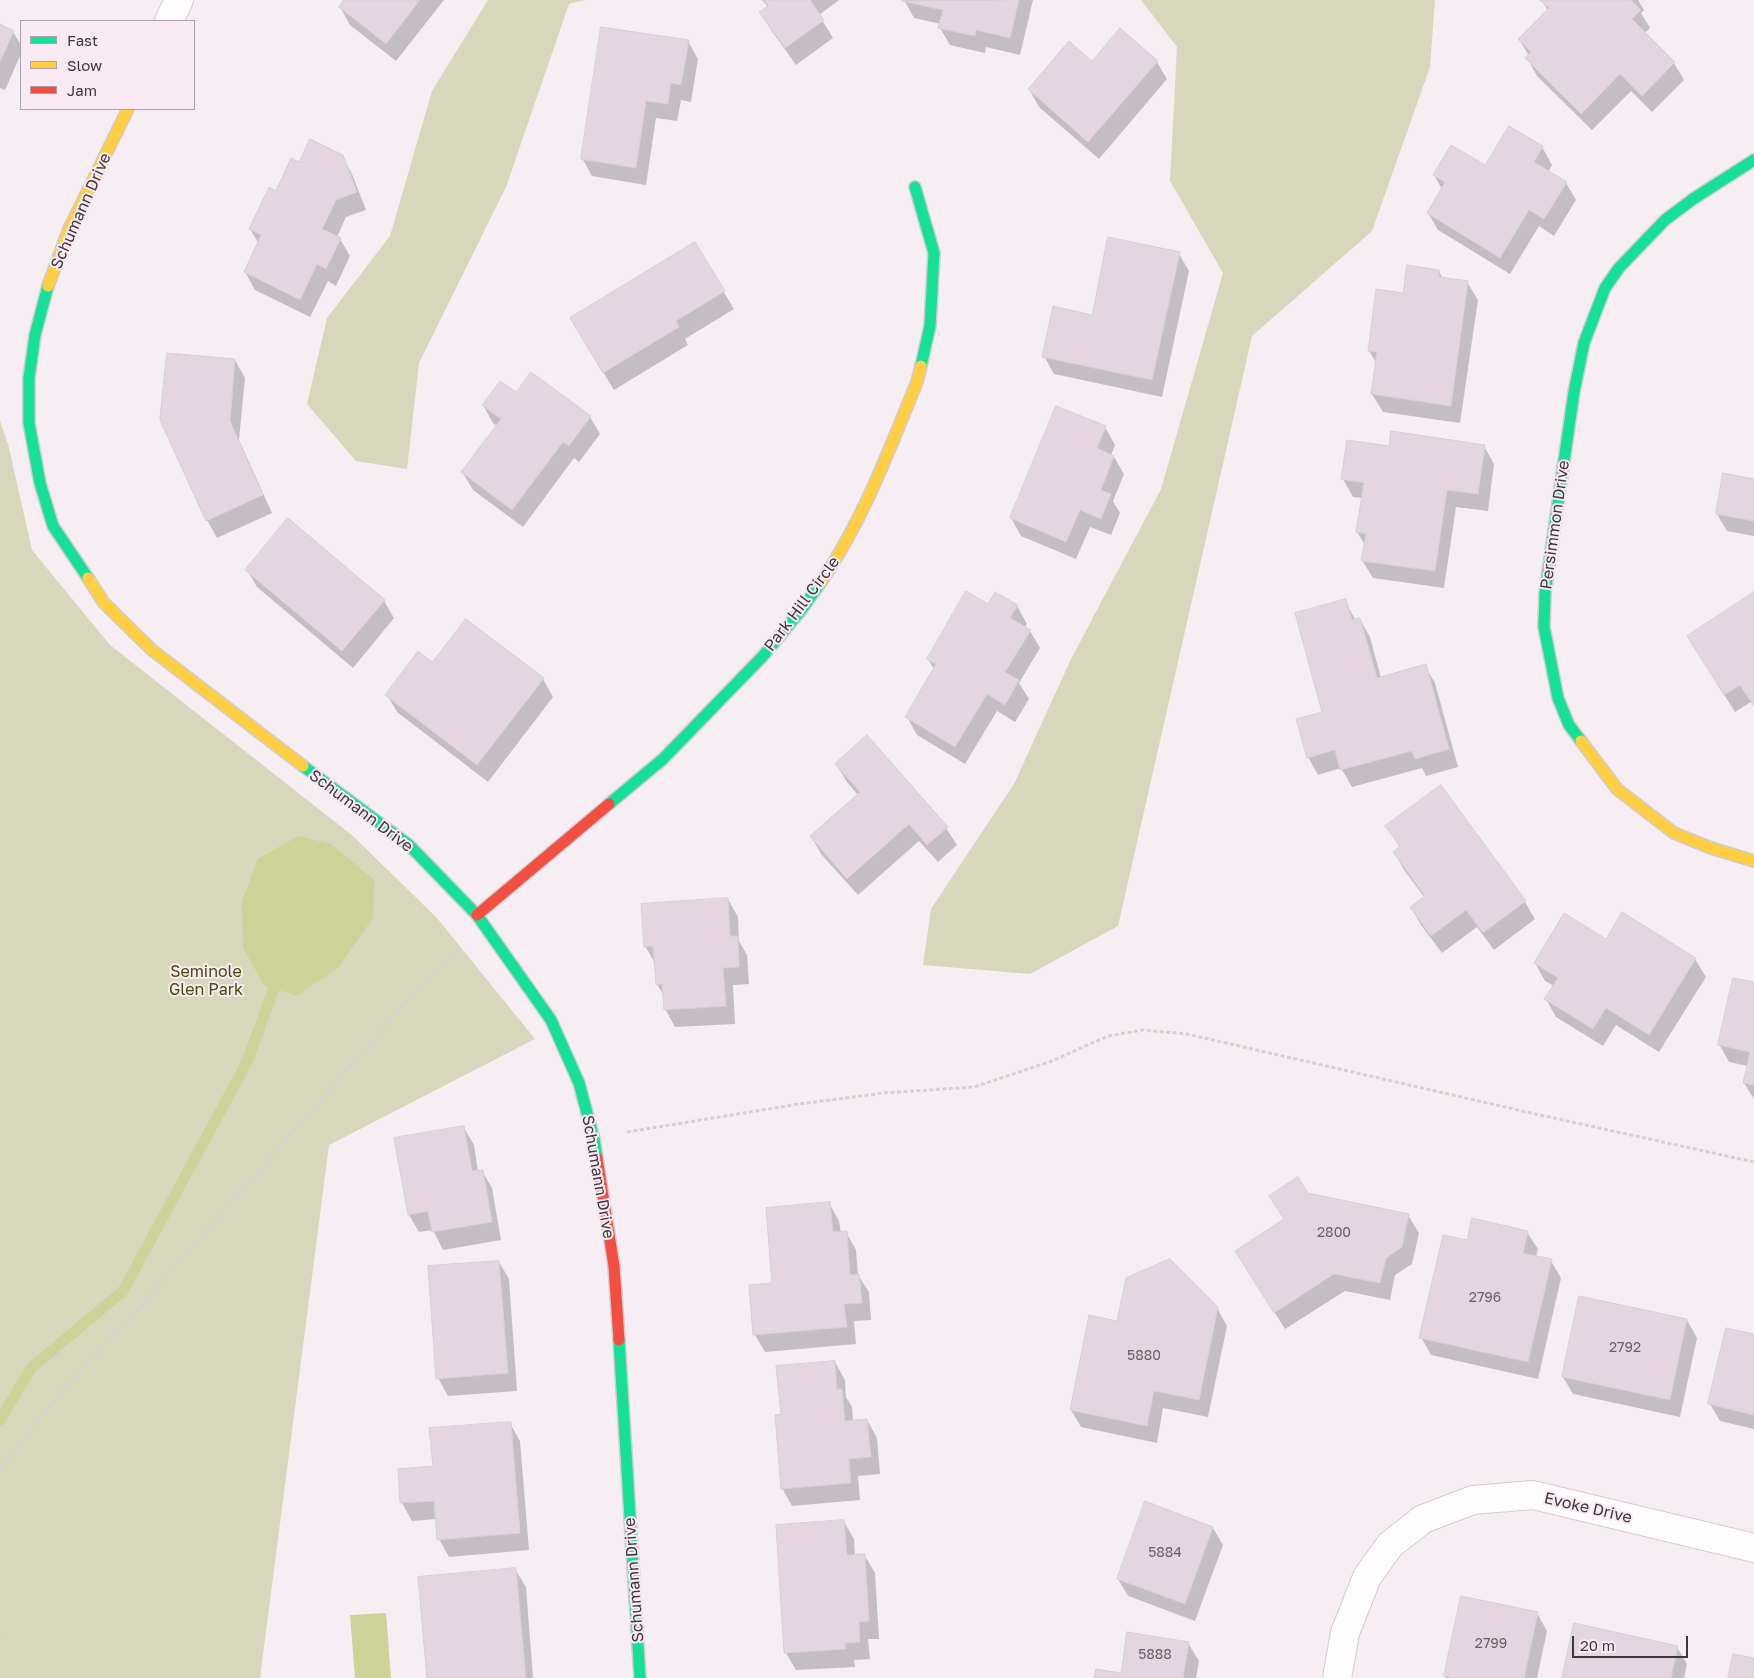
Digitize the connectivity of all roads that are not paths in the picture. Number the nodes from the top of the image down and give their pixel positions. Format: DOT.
graph roads {
  1 [pos="179,0"];
  2 [pos="169,20"];
  3 [pos="128,110"];
  4 [pos="1754,160"];
  5 [pos="915,187"];
  6 [pos="1754,861"];
  7 [pos="477,915"];
  8 [pos="1754,1548"];
  9 [pos="640,1678"];
  10 [pos="1337,1678"];
  1 -- 2 [label="street"];
  3 -- 7 [label="street, Schumann Drive"];
  4 -- 6 [label="street, Persimmon Drive"];
  5 -- 7 [label="street, Park Hill Circle"];
  7 -- 9 [label="street, Schumann Drive"];
  8 -- 10 [label="street, Evoke Drive"];
}
